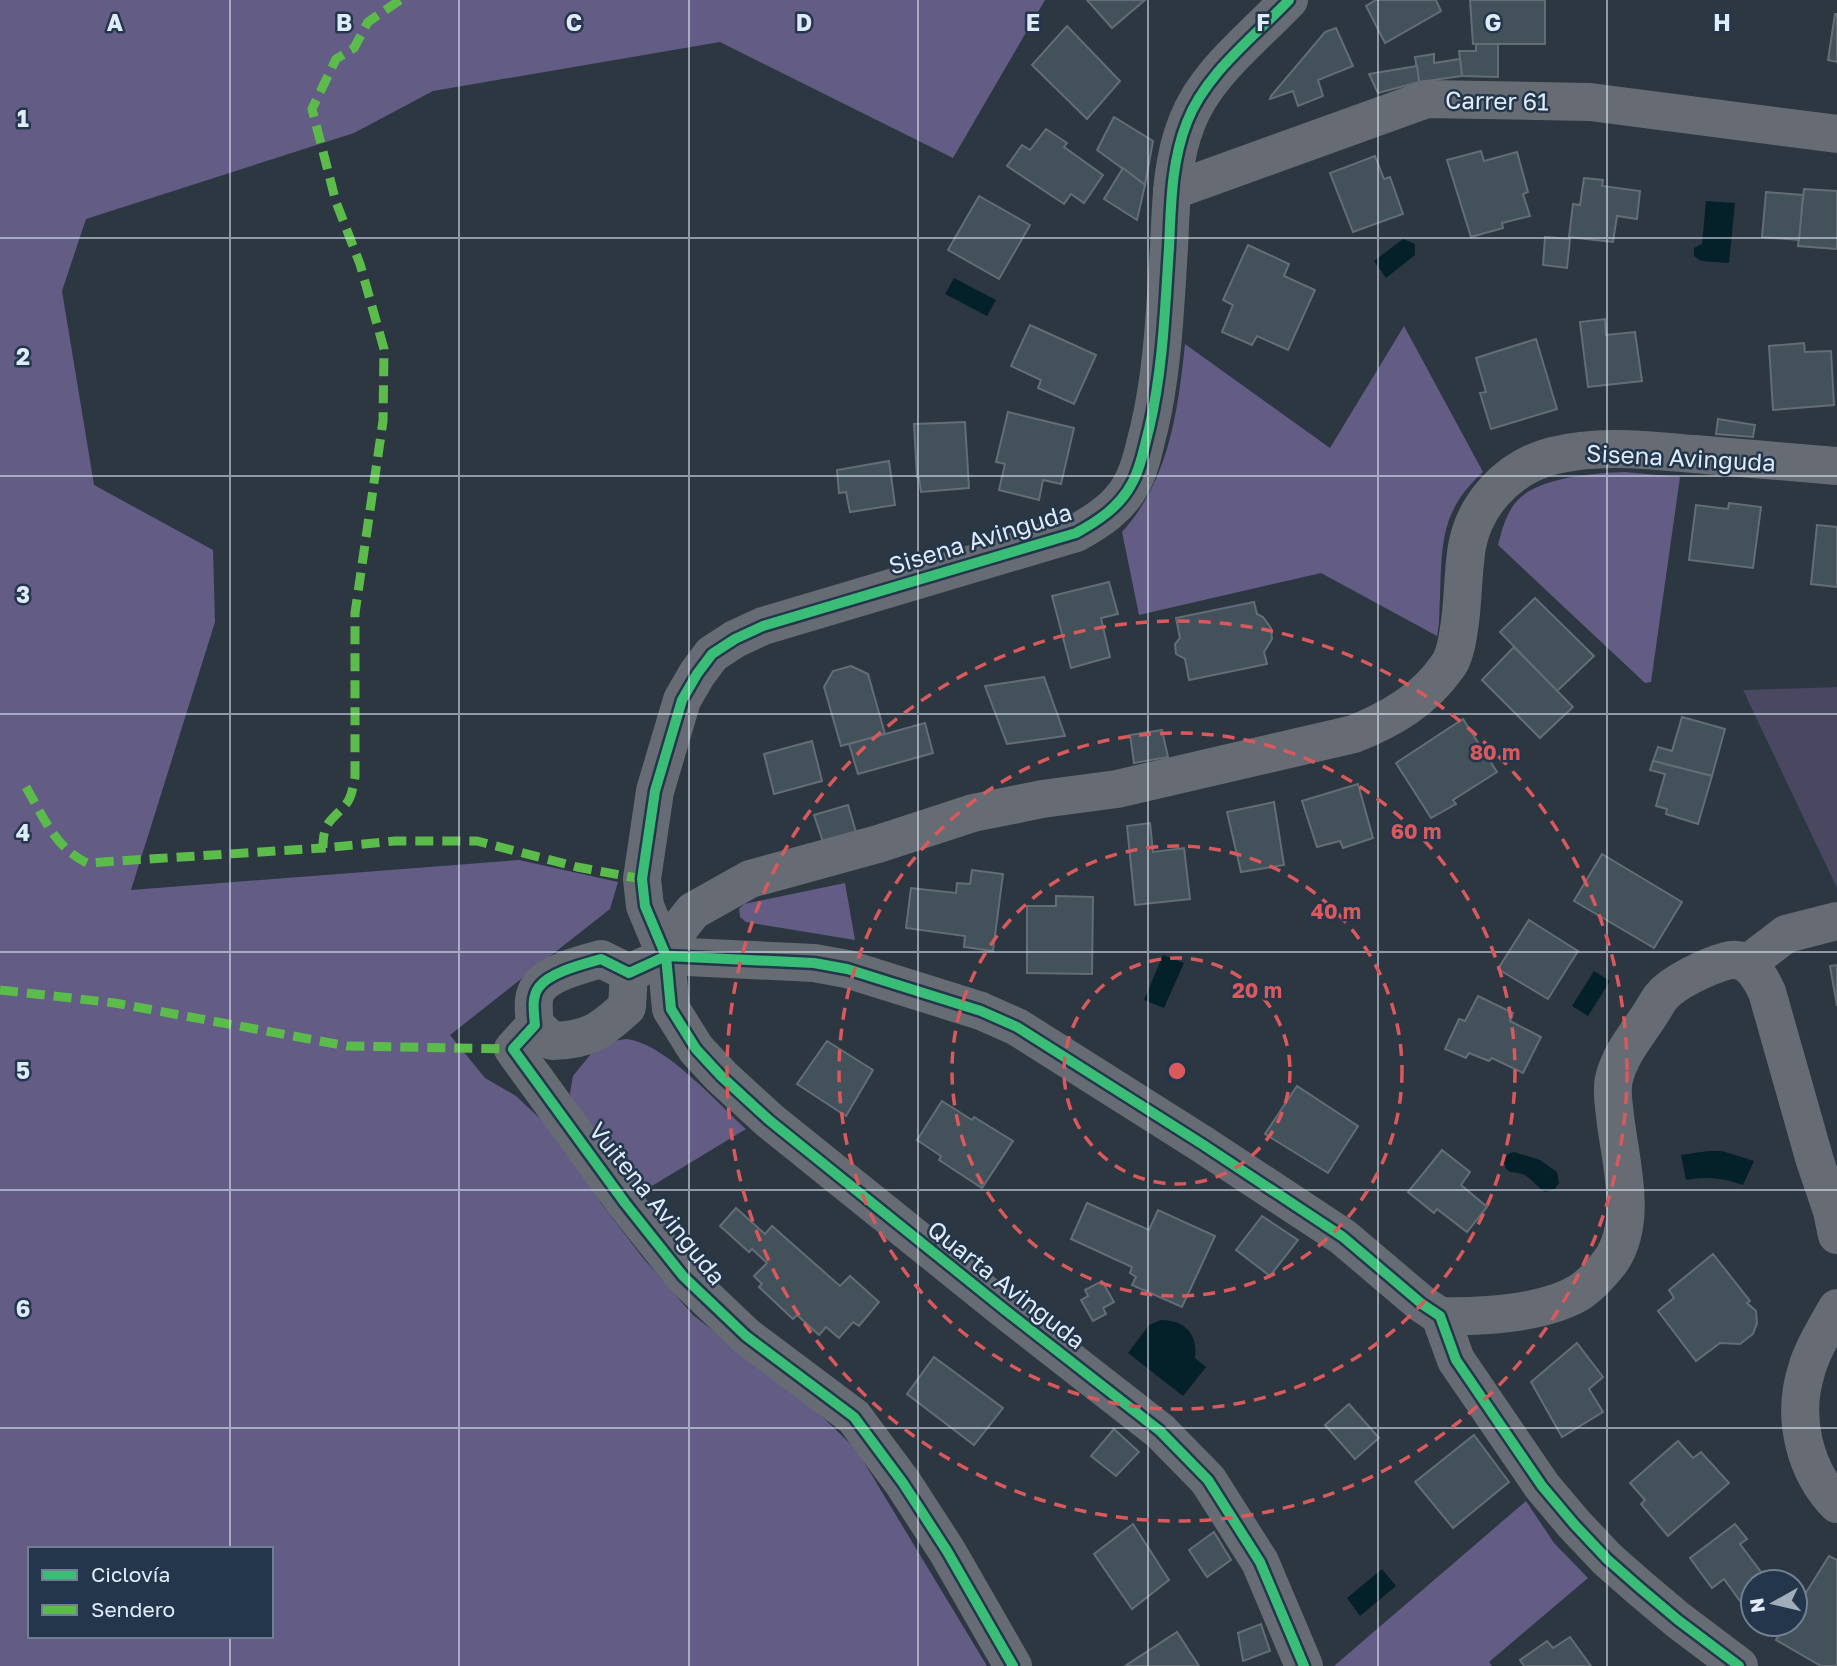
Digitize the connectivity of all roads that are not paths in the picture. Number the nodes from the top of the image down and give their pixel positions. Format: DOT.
graph roads {
  1 [pos="1289,0"];
  2 [pos="1837,134"];
  3 [pos="1172,191"];
  4 [pos="1837,466"];
  5 [pos="1837,921"];
  6 [pos="666,956"];
  7 [pos="1748,963"];
  8 [pos="629,974"];
  9 [pos="535,1025"];
  10 [pos="1837,1235"];
  11 [pos="1837,1308"];
  12 [pos="1440,1316"];
  13 [pos="1837,1504"];
  14 [pos="1013,1666"];
  15 [pos="1304,1666"];
  16 [pos="1739,1666"];
  1 -- 3 [label="street, Sisena Avinguda"];
  2 -- 3 [label="street, Carrer 61"];
  3 -- 6 [label="street, Sisena Avinguda"];
  4 -- 6 [label="street, Sisena Avinguda"];
  5 -- 7 [label="street"];
  6 -- 8 [label="street"];
  6 -- 12 [label="street"];
  6 -- 15 [label="street, Quarta Avinguda"];
  7 -- 10 [label="street"];
  7 -- 12 [label="street"];
  8 -- 9 [label="street"];
  8 -- 9 [label="street"];
  9 -- 14 [label="street, Vuitena Avinguda"];
  11 -- 13 [label="street"];
  12 -- 16 [label="street"];
}
